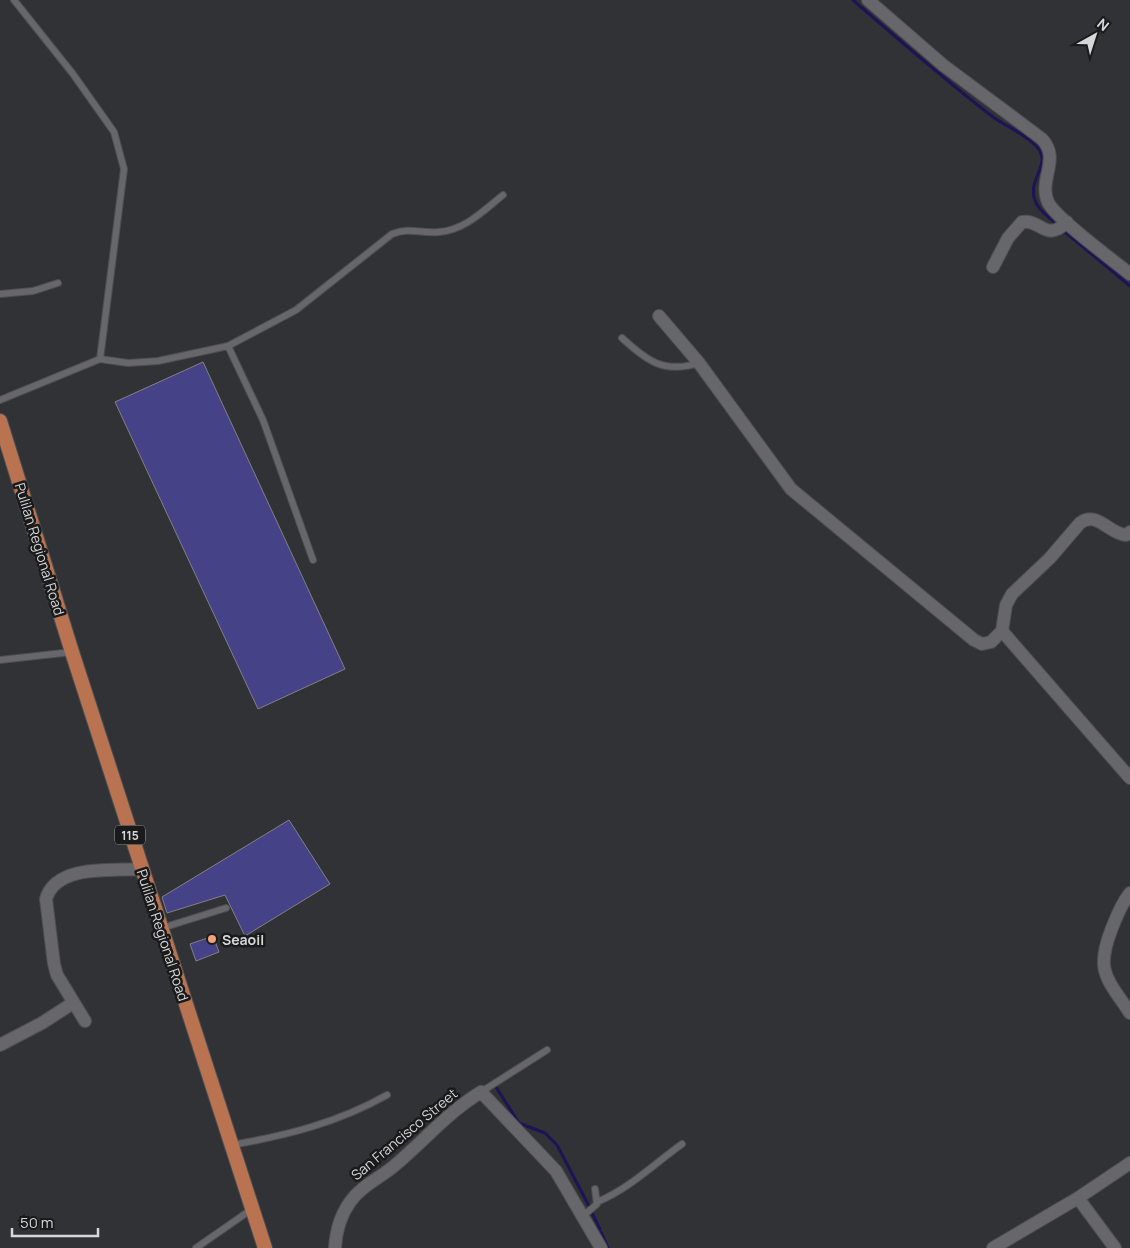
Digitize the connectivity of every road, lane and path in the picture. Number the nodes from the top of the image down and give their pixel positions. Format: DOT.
graph roads {
  1 [pos="14,0"];
  2 [pos="868,0"];
  3 [pos="503,195"];
  4 [pos="1067,222"];
  5 [pos="992,267"];
  6 [pos="1130,274"];
  7 [pos="58,283"];
  8 [pos="0,294"];
  9 [pos="659,316"];
  10 [pos="622,338"];
  11 [pos="228,346"];
  12 [pos="100,359"];
  13 [pos="699,363"];
  14 [pos="0,400"];
  15 [pos="0,421"];
  16 [pos="1130,532"];
  17 [pos="313,560"];
  18 [pos="1002,631"];
  19 [pos="72,652"];
  20 [pos="0,660"];
  21 [pos="1130,778"];
  22 [pos="141,869"];
  23 [pos="1130,893"];
  24 [pos="226,908"];
  25 [pos="162,928"];
  26 [pos="73,1003"];
  27 [pos="1130,1013"];
  28 [pos="85,1021"];
  29 [pos="0,1045"];
  30 [pos="547,1050"];
  31 [pos="481,1092"];
  32 [pos="387,1095"];
  33 [pos="682,1144"];
  34 [pos="232,1145"];
  35 [pos="1130,1163"];
  36 [pos="595,1189"];
  37 [pos="1078,1198"];
  38 [pos="597,1202"];
  39 [pos="252,1209"];
  40 [pos="583,1216"];
  41 [pos="196,1248"];
  42 [pos="264,1248"];
  43 [pos="335,1248"];
  44 [pos="601,1248"];
  45 [pos="993,1248"];
  46 [pos="1115,1248"];
  1 -- 12 [label="lane"];
  2 -- 4 [label="street"];
  3 -- 11 [label="lane"];
  4 -- 5 [label="street"];
  4 -- 6 [label="street"];
  7 -- 8 [label="lane"];
  9 -- 13 [label="street"];
  10 -- 13 [label="lane"];
  11 -- 12 [label="lane"];
  11 -- 17 [label="lane"];
  12 -- 14 [label="lane"];
  13 -- 18 [label="street"];
  15 -- 19 [label="main road, Pulilan Regional Road / 115"];
  16 -- 18 [label="street"];
  18 -- 21 [label="street"];
  19 -- 20 [label="lane"];
  19 -- 22 [label="main road, Pulilan Regional Road / 115"];
  22 -- 25 [label="main road, Pulilan Regional Road / 115"];
  22 -- 26 [label="street"];
  23 -- 27 [label="street"];
  24 -- 25 [label="lane"];
  25 -- 34 [label="main road, Pulilan Regional Road / 115"];
  26 -- 28 [label="street"];
  26 -- 29 [label="street"];
  30 -- 31 [label="lane"];
  31 -- 40 [label="street"];
  31 -- 43 [label="street, San Francisco Street"];
  32 -- 34 [label="lane"];
  33 -- 38 [label="lane"];
  34 -- 39 [label="main road, Pulilan Regional Road / 115"];
  35 -- 37 [label="street"];
  36 -- 38 [label="lane"];
  37 -- 45 [label="street"];
  37 -- 46 [label="street"];
  38 -- 40 [label="lane"];
  39 -- 41 [label="lane"];
  39 -- 42 [label="main road, Pulilan Regional Road / 115"];
  40 -- 44 [label="street"];
}
